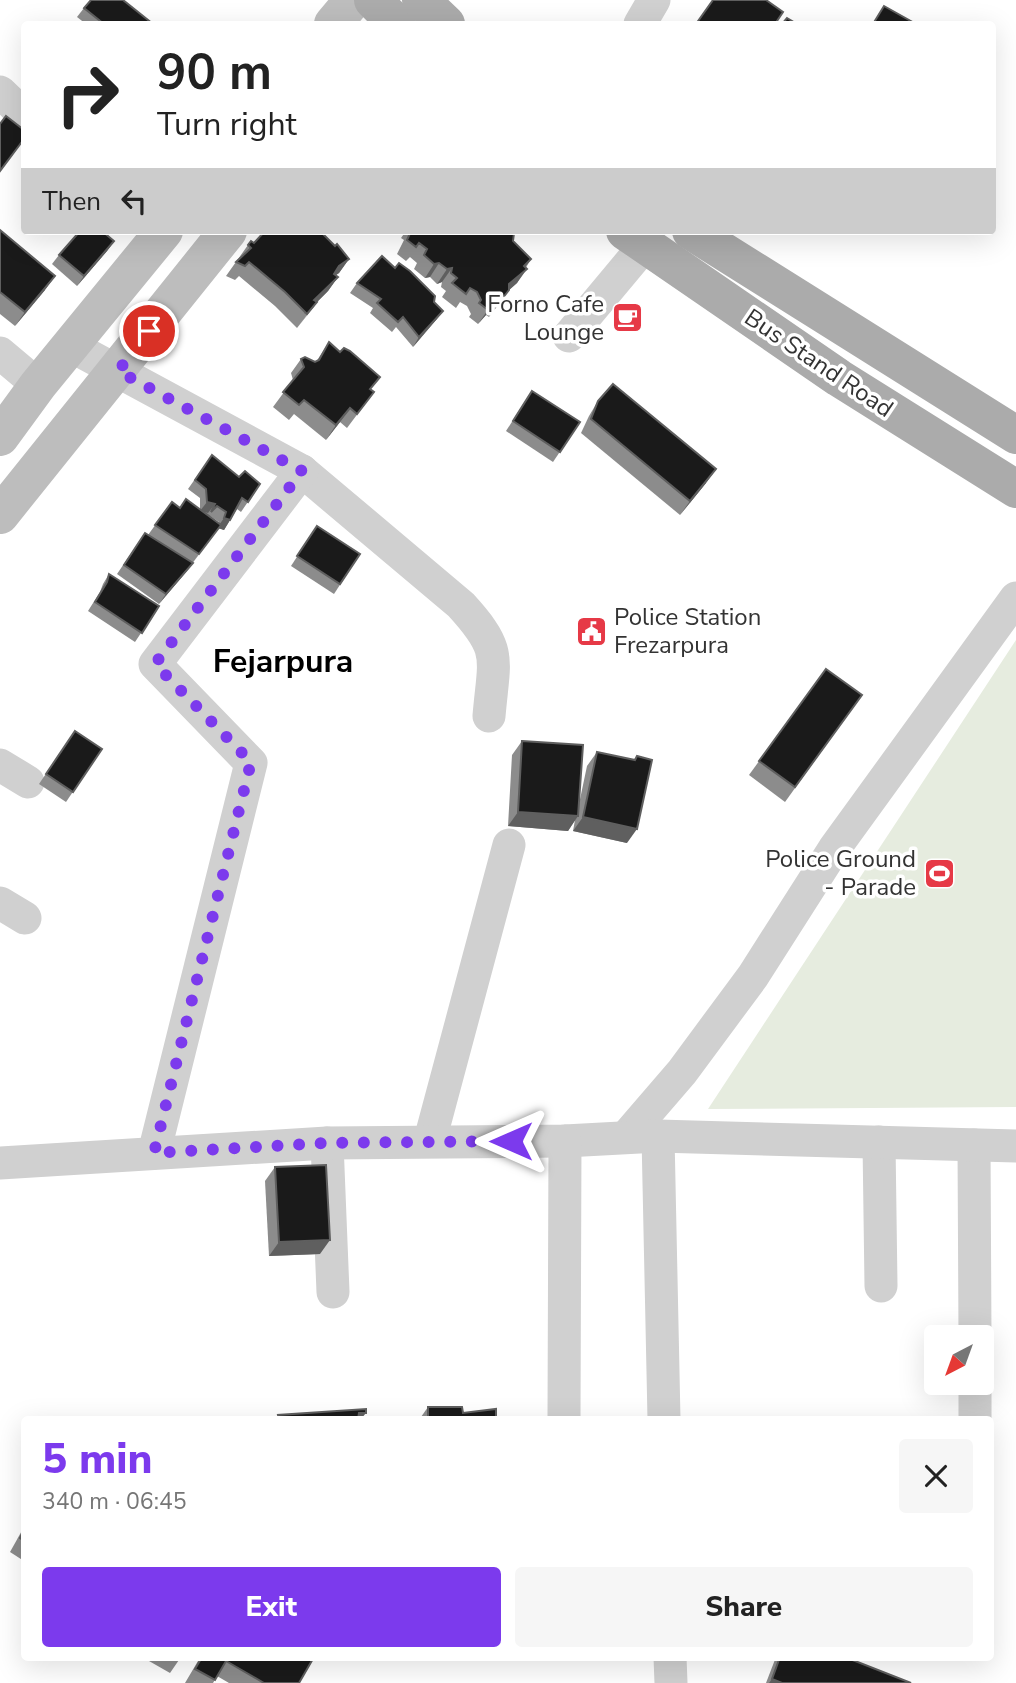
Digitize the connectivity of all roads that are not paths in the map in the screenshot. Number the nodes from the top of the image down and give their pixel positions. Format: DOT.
graph roads {
  1 [pos="353,0"];
  2 [pos="654,0"];
  3 [pos="397,12"];
  4 [pos="335,21"];
  5 [pos="434,21"];
  6 [pos="642,21"];
  7 [pos="0,92"];
  8 [pos="21,112"];
  9 [pos="156,235"];
  10 [pos="225,235"];
  11 [pos="697,235"];
  12 [pos="635,238"];
  13 [pos="569,336"];
  14 [pos="71,346"];
  15 [pos="0,353"];
  16 [pos="118,371"];
  17 [pos="38,386"];
  18 [pos="1016,435"];
  19 [pos="0,438"];
  20 [pos="302,471"];
  21 [pos="1016,489"];
  22 [pos="0,515"];
  23 [pos="1016,598"];
  24 [pos="489,716"];
  25 [pos="509,845"];
  26 [pos="642,1137"];
  27 [pos="430,1140"];
  28 [pos="565,1141"];
  29 [pos="879,1142"];
  30 [pos="327,1143"];
  31 [pos="974,1145"];
  32 [pos="1016,1146"];
  33 [pos="154,1153"];
  34 [pos="0,1163"];
  35 [pos="881,1286"];
  36 [pos="333,1292"];
  37 [pos="975,1325"];
  38 [pos="975,1395"];
  39 [pos="564,1416"];
  40 [pos="664,1416"];
  41 [pos="975,1416"];
  42 [pos="670,1661"];
  43 [pos="671,1683"];
  1 -- 4 [label="street"];
  2 -- 6 [label="street"];
  3 -- 5 [label="main road"];
  7 -- 8 [label="street"];
  9 -- 14 [label="street"];
  10 -- 16 [label="street"];
  11 -- 18 [label="main road, Bus Stand Road"];
  12 -- 13 [label="street"];
  12 -- 21 [label="main road, Bus Stand Road"];
  14 -- 16 [label="street"];
  14 -- 17 [label="street"];
  15 -- 17 [label="street"];
  16 -- 20 [label="street"];
  16 -- 22 [label="street"];
  17 -- 19 [label="street"];
  20 -- 24 [label="street"];
  20 -- 33 [label="street"];
  23 -- 26 [label="street"];
  25 -- 27 [label="street"];
  26 -- 28 [label="street"];
  26 -- 29 [label="street"];
  26 -- 40 [label="street"];
  27 -- 28 [label="street"];
  27 -- 30 [label="street"];
  28 -- 39 [label="street"];
  29 -- 31 [label="street"];
  29 -- 35 [label="street"];
  30 -- 33 [label="street"];
  30 -- 36 [label="street"];
  31 -- 32 [label="street"];
  31 -- 37 [label="street"];
  33 -- 34 [label="street"];
  38 -- 41 [label="street"];
  42 -- 43 [label="street"];
}
